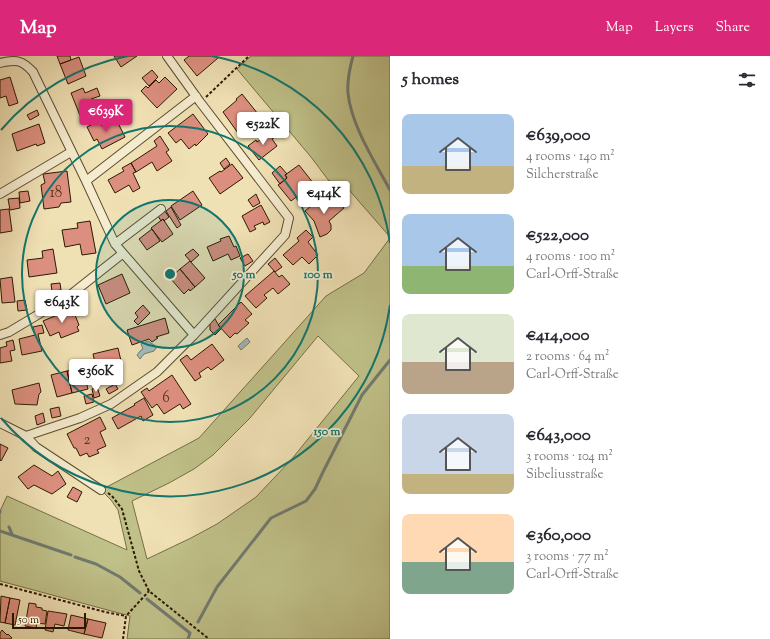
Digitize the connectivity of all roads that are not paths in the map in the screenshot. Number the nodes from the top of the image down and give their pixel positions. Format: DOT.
graph roads {
  1 [pos="169,57"];
  2 [pos="0,62"];
  3 [pos="198,99"];
  4 [pos="71,152"];
  5 [pos="86,181"];
  6 [pos="0,194"];
  7 [pos="161,209"];
  8 [pos="115,244"];
  9 [pos="122,254"];
  10 [pos="0,335"];
  11 [pos="194,336"];
  12 [pos="0,423"];
  13 [pos="26,436"];
  14 [pos="101,490"];
  1 -- 3 [label="street"];
  2 -- 4 [label="street"];
  3 -- 5 [label="street"];
  3 -- 11 [label="street"];
  4 -- 5 [label="street"];
  4 -- 6 [label="street"];
  5 -- 8 [label="street"];
  7 -- 8 [label="street"];
  8 -- 9 [label="street"];
  9 -- 10 [label="street"];
  9 -- 11 [label="street"];
  11 -- 13 [label="street"];
  12 -- 13 [label="street"];
  13 -- 14 [label="street"];
}
